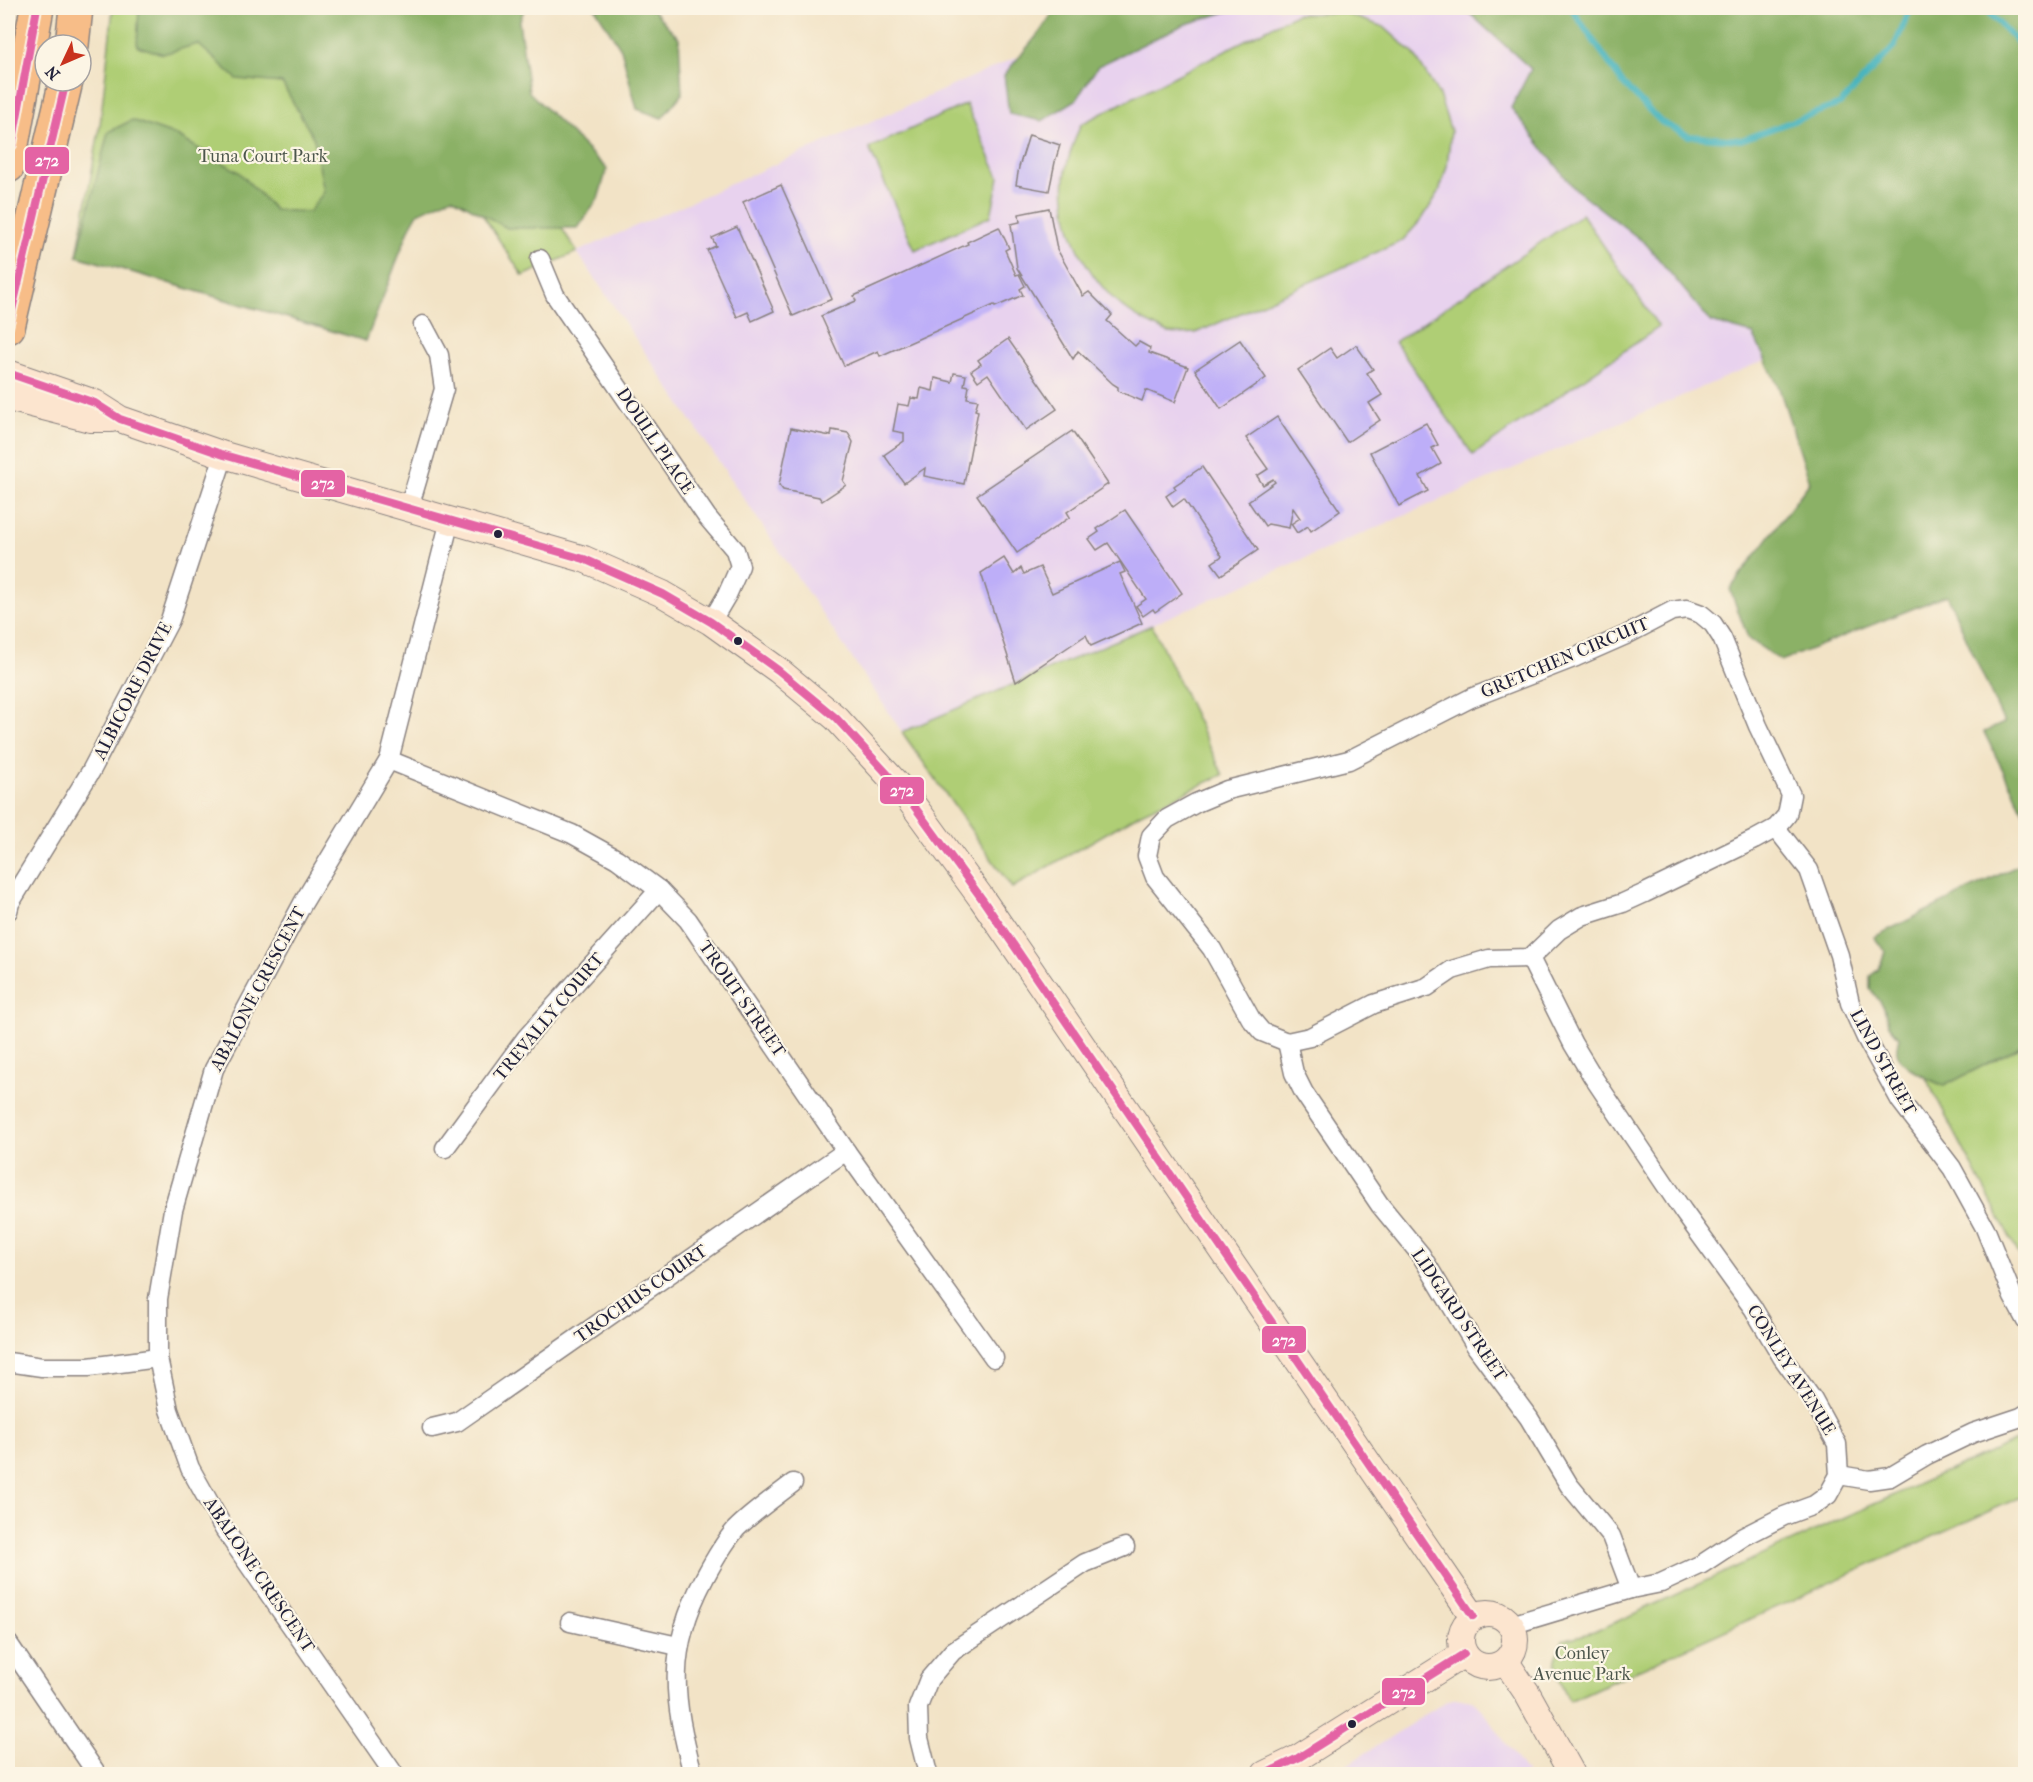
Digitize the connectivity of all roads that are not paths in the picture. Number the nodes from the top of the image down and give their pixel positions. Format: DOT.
graph roads {
  1 [pos="37,8"];
  2 [pos="76,8"];
  3 [pos="73,33"];
  4 [pos="63,93"];
  5 [pos="8,166"];
  6 [pos="540,259"];
  7 [pos="423,325"];
  8 [pos="8,327"];
  9 [pos="8,373"];
  10 [pos="8,398"];
  11 [pos="120,419"];
  12 [pos="224,455"];
  13 [pos="409,508"];
  14 [pos="450,520"];
  15 [pos="711,622"];
  16 [pos="389,760"];
  17 [pos="1776,828"];
  18 [pos="659,890"];
  19 [pos="8,911"];
  20 [pos="1530,958"];
  21 [pos="1287,1042"];
  22 [pos="445,1148"];
  23 [pos="846,1151"];
  24 [pos="2025,1321"];
  25 [pos="158,1358"];
  26 [pos="994,1358"];
  27 [pos="8,1362"];
  28 [pos="2025,1414"];
  29 [pos="432,1428"];
  30 [pos="1839,1475"];
  31 [pos="793,1483"];
  32 [pos="1125,1547"];
  33 [pos="1630,1589"];
  34 [pos="1473,1617"];
  35 [pos="570,1622"];
  36 [pos="1511,1625"];
  37 [pos="8,1643"];
  38 [pos="678,1646"];
  39 [pos="1464,1654"];
  40 [pos="1506,1662"];
  41 [pos="97,1774"];
  42 [pos="394,1774"];
  43 [pos="693,1774"];
  44 [pos="928,1774"];
  45 [pos="1265,1774"];
  46 [pos="1572,1774"];
  1 -- 5 [label="highway"];
  2 -- 3 [label="highway"];
  4 -- 8 [label="highway"];
  6 -- 15 [label="street, DOULL PLACE"];
  7 -- 13 [label="street"];
  9 -- 11 [label="street"];
  10 -- 11 [label="street"];
  11 -- 12 [label="street"];
  12 -- 13 [label="street"];
  12 -- 19 [label="street, ALBICORE DRIVE"];
  13 -- 14 [label="street"];
  14 -- 15 [label="street"];
  14 -- 16 [label="street, ABALONE CRESCENT"];
  15 -- 34 [label="street"];
  16 -- 18 [label="street, TROUT STREET"];
  16 -- 25 [label="street, ABALONE CRESCENT"];
  17 -- 20 [label="street"];
  17 -- 21 [label="street, GRETCHEN CIRCUIT"];
  17 -- 24 [label="street, LIND STREET"];
  18 -- 22 [label="street, TREVALLY COURT"];
  18 -- 23 [label="street, TROUT STREET"];
  20 -- 21 [label="street"];
  20 -- 30 [label="street, CONLEY AVENUE"];
  21 -- 33 [label="street, LIDGARD STREET"];
  23 -- 26 [label="street, TROUT STREET"];
  23 -- 29 [label="street, TROCHUS COURT"];
  25 -- 27 [label="street"];
  25 -- 42 [label="street, ABALONE CRESCENT"];
  28 -- 30 [label="street"];
  30 -- 33 [label="street"];
  31 -- 38 [label="street"];
  32 -- 44 [label="street"];
  33 -- 36 [label="street"];
  34 -- 36 [label="street"];
  34 -- 39 [label="street"];
  35 -- 38 [label="street"];
  36 -- 40 [label="street"];
  37 -- 41 [label="street"];
  38 -- 43 [label="street"];
  39 -- 40 [label="street"];
  39 -- 45 [label="street"];
  40 -- 46 [label="street"];
}
